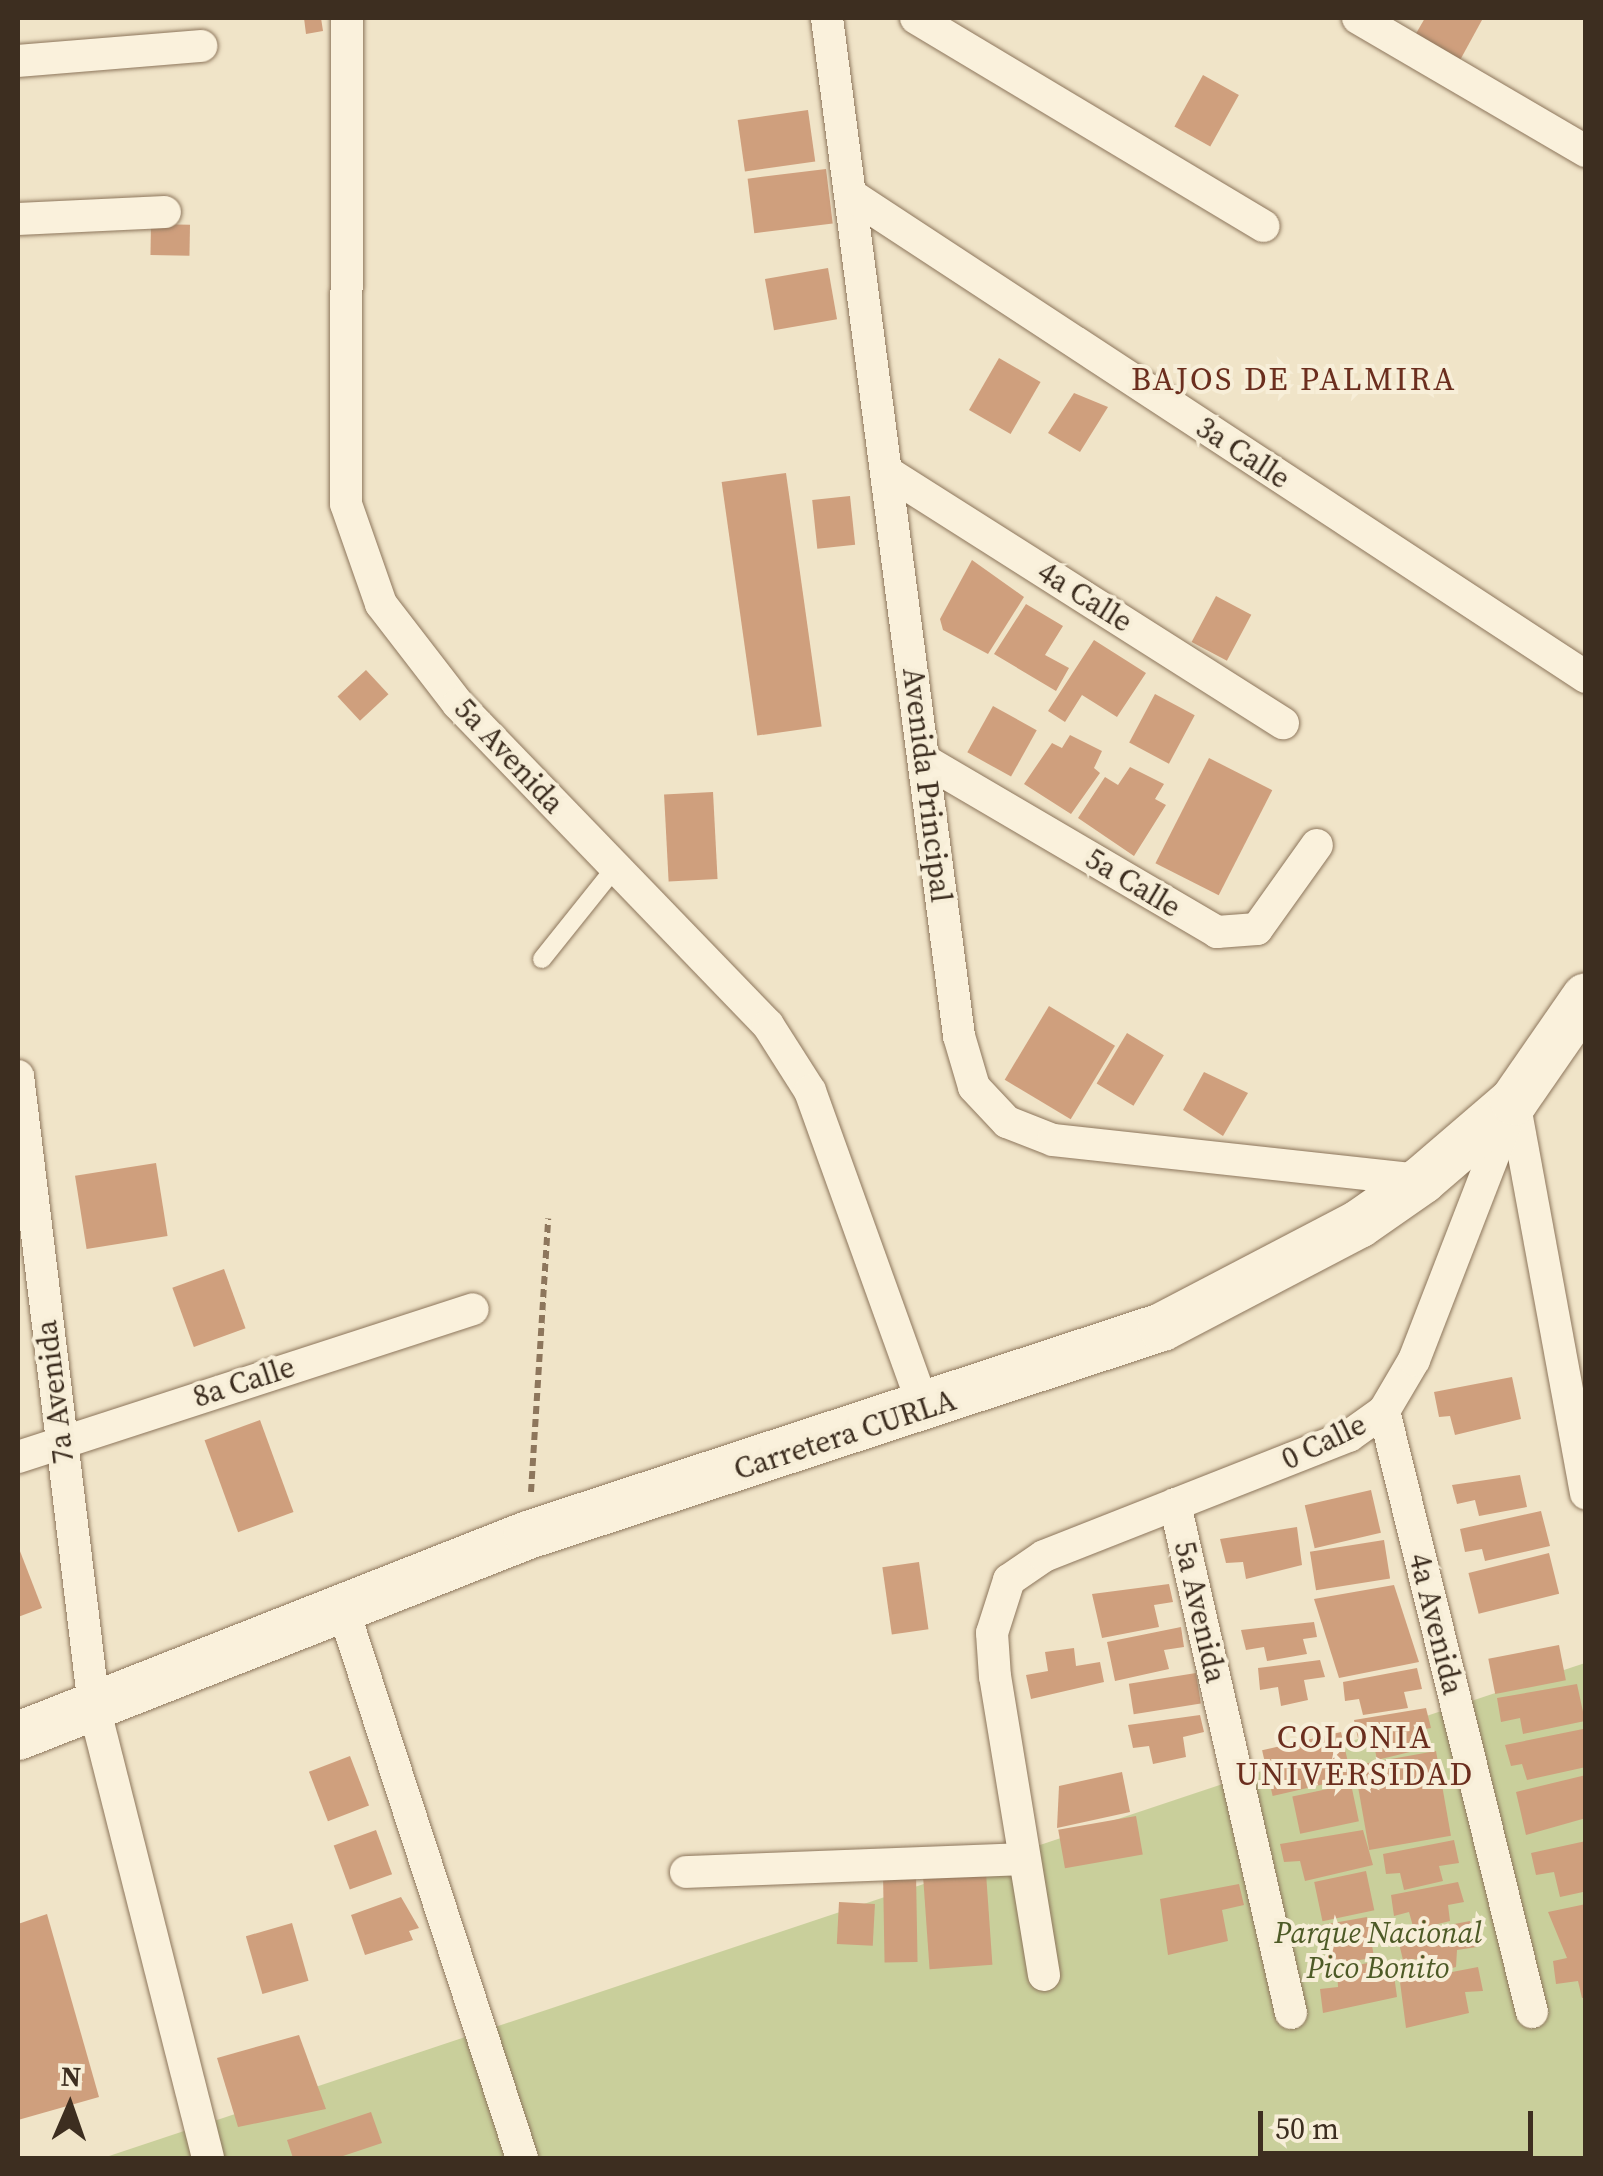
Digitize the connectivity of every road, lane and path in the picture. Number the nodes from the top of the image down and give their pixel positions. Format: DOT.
graph roads {
  1 [pos="347,18"];
  2 [pos="827,18"];
  3 [pos="916,18"];
  4 [pos="1358,18"];
  5 [pos="201,46"];
  6 [pos="18,62"];
  7 [pos="1586,152"];
  8 [pos="851,195"];
  9 [pos="166,212"];
  10 [pos="18,219"];
  11 [pos="1264,226"];
  12 [pos="887,472"];
  13 [pos="1586,677"];
  14 [pos="1283,722"];
  15 [pos="924,760"];
  16 [pos="1317,845"];
  17 [pos="615,868"];
  18 [pos="542,959"];
  19 [pos="1586,997"];
  20 [pos="18,1076"];
  21 [pos="1514,1101"];
  22 [pos="1422,1180"];
  23 [pos="548,1219"];
  24 [pos="472,1309"];
  25 [pos="925,1411"];
  26 [pos="1384,1411"];
  27 [pos="60,1440"];
  28 [pos="18,1457"];
  29 [pos="1586,1493"];
  30 [pos="1176,1504"];
  31 [pos="528,1535"];
  32 [pos="342,1609"];
  33 [pos="94,1707"];
  34 [pos="18,1736"];
  35 [pos="1023,1858"];
  36 [pos="686,1872"];
  37 [pos="1044,1975"];
  38 [pos="1532,2012"];
  39 [pos="1292,2013"];
  40 [pos="208,2158"];
  41 [pos="522,2158"];
  1 -- 17 [label="street, 5a Avenida"];
  2 -- 8 [label="street, Avenida Principal"];
  3 -- 11 [label="street"];
  4 -- 7 [label="street"];
  5 -- 6 [label="street"];
  8 -- 12 [label="street, Avenida Principal"];
  8 -- 13 [label="street, 3a Calle"];
  9 -- 10 [label="street"];
  12 -- 14 [label="street, 4a Calle"];
  12 -- 15 [label="street, Avenida Principal"];
  15 -- 16 [label="street, 5a Calle"];
  15 -- 22 [label="street, Avenida Principal"];
  17 -- 18 [label="lane"];
  17 -- 25 [label="street, 5a Avenida"];
  19 -- 21 [label="main road, Carretera CURLA"];
  20 -- 27 [label="street, 7a Avenida"];
  21 -- 22 [label="main road, Carretera CURLA"];
  21 -- 26 [label="street, 0 Calle"];
  21 -- 29 [label="street"];
  22 -- 25 [label="main road, Carretera CURLA"];
  23 -- 31 [label="path"];
  24 -- 27 [label="street, 8a Calle"];
  25 -- 31 [label="main road, Carretera CURLA"];
  26 -- 30 [label="street, 0 Calle"];
  26 -- 38 [label="street, 4a Avenida"];
  27 -- 28 [label="street, 8a Calle"];
  27 -- 33 [label="street, 7a Avenida"];
  30 -- 35 [label="street, 0 Calle"];
  30 -- 39 [label="street, 5a Avenida"];
  31 -- 32 [label="main road, Carretera CURLA"];
  32 -- 33 [label="main road, Carretera CURLA"];
  32 -- 41 [label="street"];
  33 -- 34 [label="main road, Carretera CURLA"];
  33 -- 40 [label="street, 7a Avenida"];
  35 -- 36 [label="street"];
  35 -- 37 [label="street"];
}
